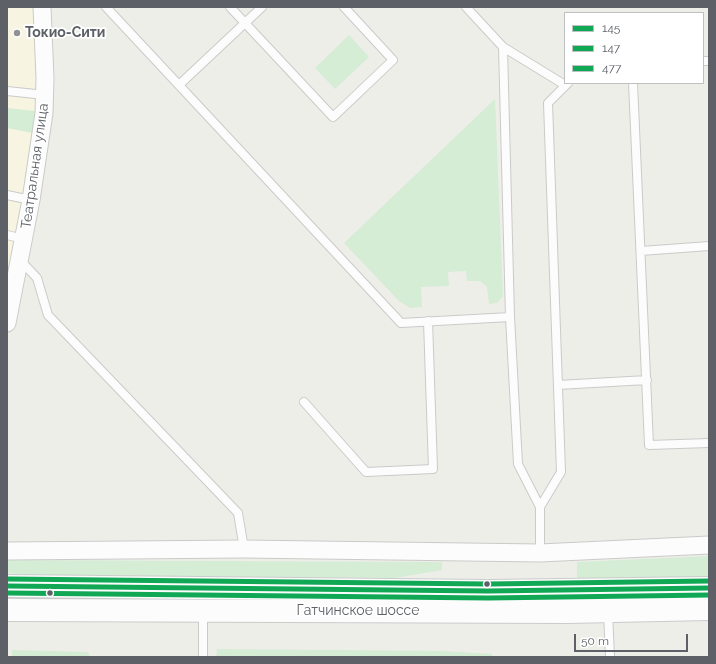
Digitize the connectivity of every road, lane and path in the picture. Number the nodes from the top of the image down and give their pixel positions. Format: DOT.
graph roads {
  1 [pos="42,7"];
  2 [pos="106,7"];
  3 [pos="230,7"];
  4 [pos="262,7"];
  5 [pos="344,7"];
  6 [pos="466,7"];
  7 [pos="245,23"];
  8 [pos="503,47"];
  9 [pos="564,83"];
  10 [pos="566,84"];
  11 [pos="633,84"];
  12 [pos="179,86"];
  13 [pos="7,91"];
  14 [pos="45,95"];
  15 [pos="7,195"];
  16 [pos="31,200"];
  17 [pos="7,235"];
  18 [pos="24,239"];
  19 [pos="709,246"];
  20 [pos="641,250"];
  21 [pos="20,260"];
  22 [pos="10,294"];
  23 [pos="510,317"];
  24 [pos="428,321"];
  25 [pos="7,323"];
  26 [pos="647,380"];
  27 [pos="558,385"];
  28 [pos="304,402"];
  29 [pos="709,443"];
  30 [pos="540,507"];
  31 [pos="709,545"];
  32 [pos="244,549"];
  33 [pos="7,551"];
  34 [pos="540,553"];
  35 [pos="7,586"];
  36 [pos="709,588"];
  37 [pos="709,609"];
  38 [pos="7,610"];
  39 [pos="203,610"];
  40 [pos="608,612"];
  41 [pos="203,657"];
  42 [pos="610,657"];
  1 -- 14 [label="street, Театральная улица"];
  2 -- 12 [label="lane"];
  3 -- 7 [label="lane"];
  4 -- 7 [label="lane"];
  5 -- 7 [label="lane"];
  6 -- 8 [label="lane"];
  7 -- 12 [label="lane"];
  8 -- 9 [label="lane"];
  8 -- 23 [label="lane"];
  10 -- 27 [label="lane"];
  11 -- 20 [label="lane"];
  12 -- 24 [label="lane"];
  13 -- 14 [label="lane"];
  14 -- 16 [label="street, Театральная улица"];
  15 -- 16 [label="lane"];
  16 -- 18 [label="street, Театральная улица"];
  17 -- 18 [label="lane"];
  18 -- 21 [label="street, Театральная улица"];
  19 -- 20 [label="lane"];
  20 -- 26 [label="lane"];
  21 -- 22 [label="street, Театральная улица"];
  21 -- 32 [label="lane"];
  22 -- 25 [label="street, Театральная улица"];
  23 -- 24 [label="lane"];
  23 -- 30 [label="lane"];
  24 -- 28 [label="lane"];
  26 -- 27 [label="lane"];
  26 -- 29 [label="lane"];
  27 -- 30 [label="lane"];
  30 -- 34 [label="lane"];
  31 -- 34 [label="street"];
  32 -- 33 [label="street"];
  32 -- 34 [label="street"];
  35 -- 36 [label="main road, Гатчинское шоссе"];
  37 -- 40 [label="main road, Гатчинское шоссе"];
  38 -- 39 [label="main road, Гатчинское шоссе"];
  39 -- 40 [label="main road, Гатчинское шоссе"];
  39 -- 41 [label="lane"];
  40 -- 42 [label="lane"];
}
